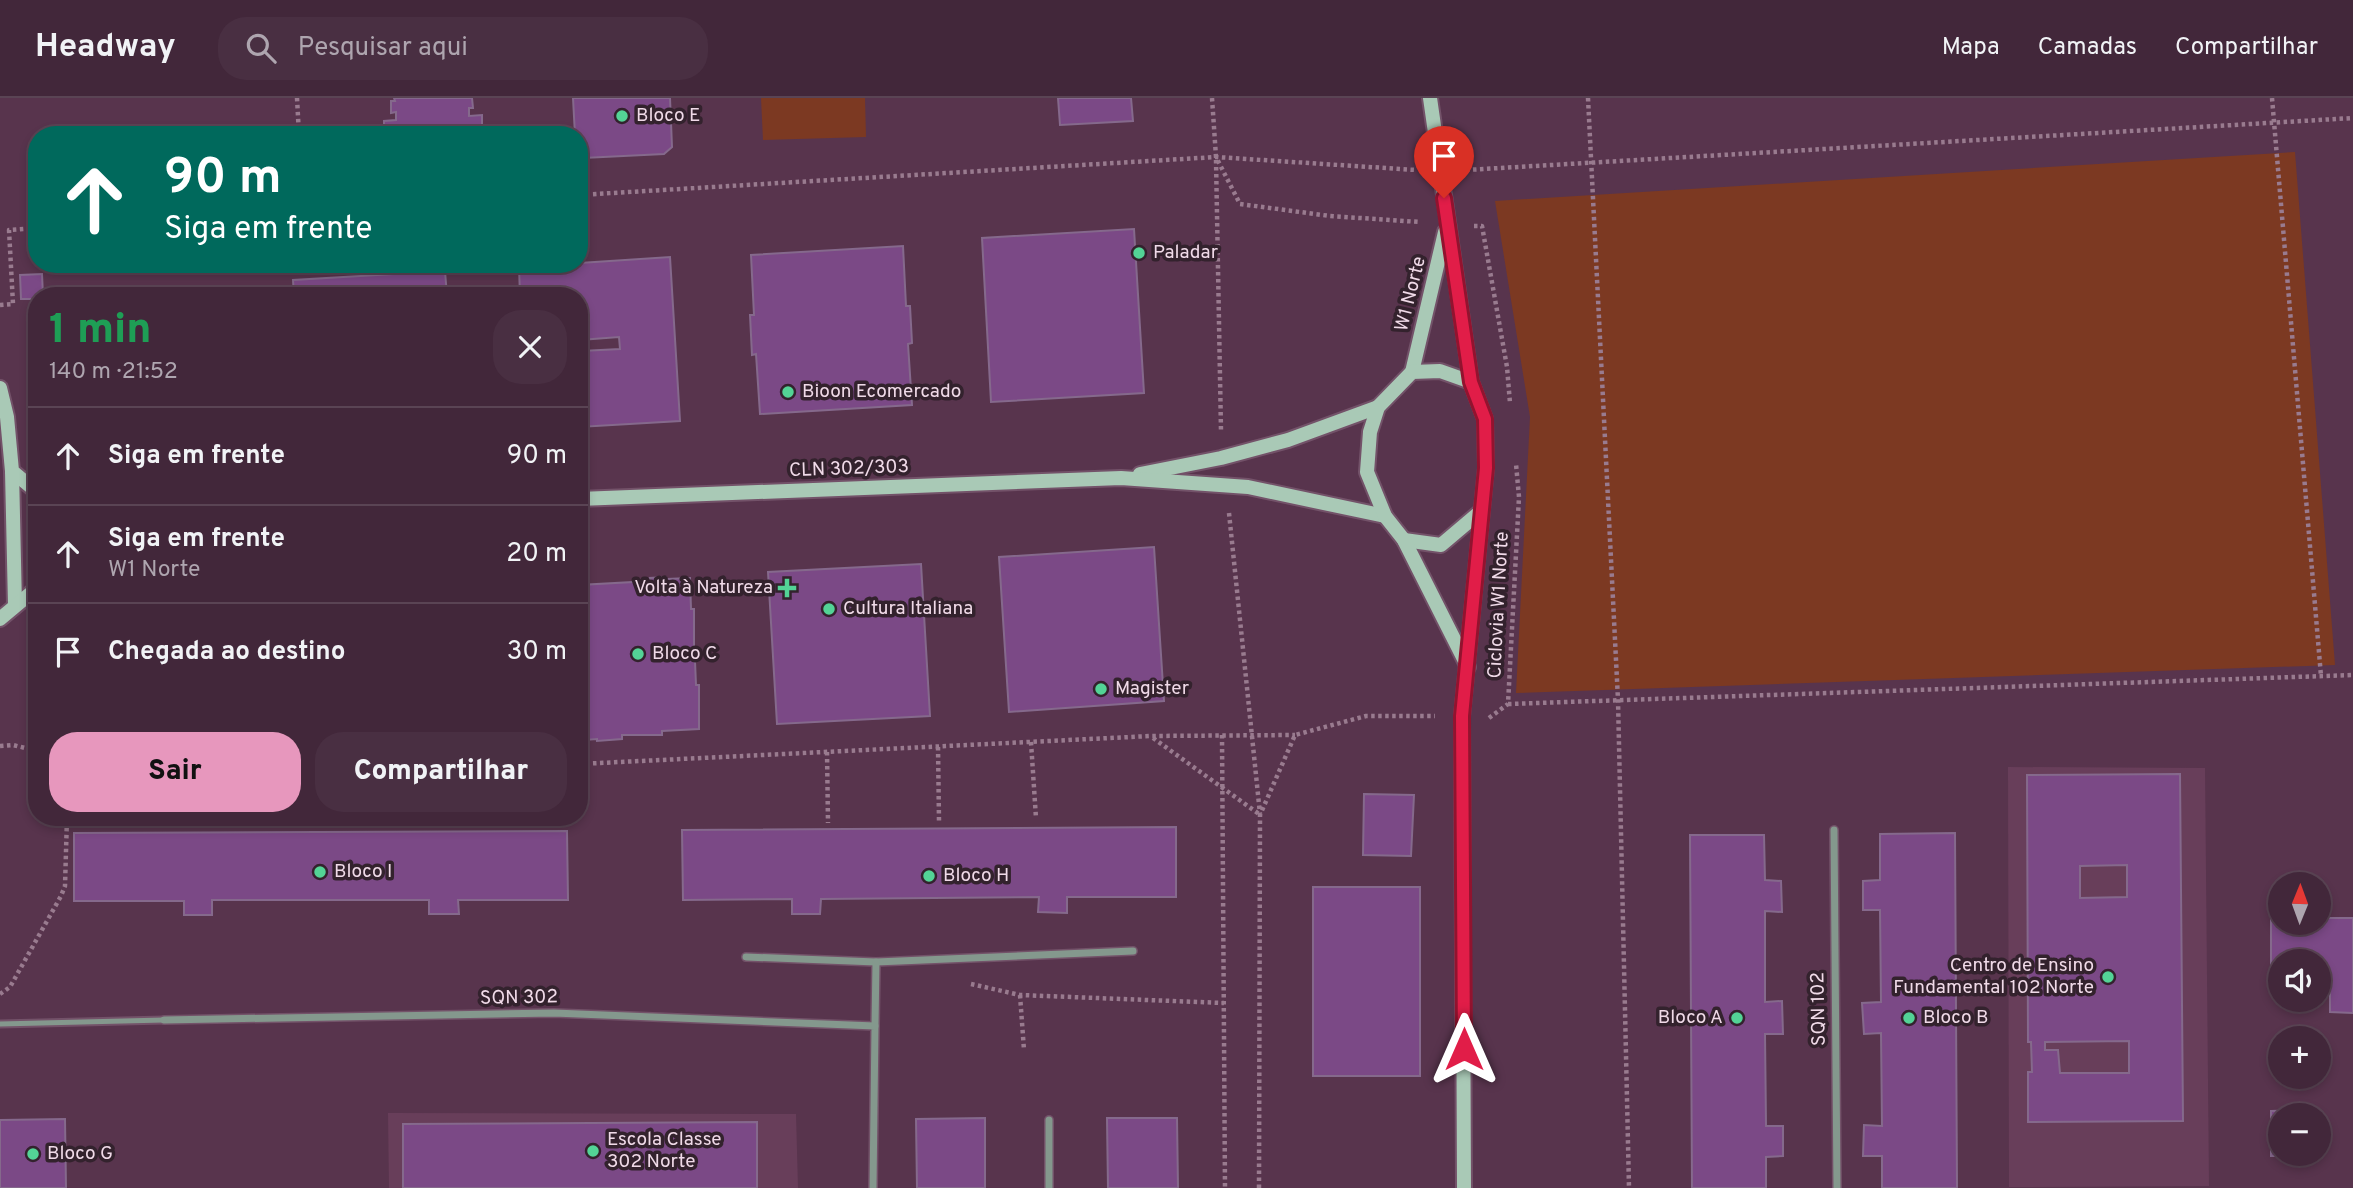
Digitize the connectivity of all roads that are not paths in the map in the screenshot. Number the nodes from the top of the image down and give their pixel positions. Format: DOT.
graph roads {
  1 [pos="1430,98"];
  2 [pos="1447,224"];
  3 [pos="1412,372"];
  4 [pos="1471,382"];
  5 [pos="0,388"];
  6 [pos="1378,407"];
  7 [pos="12,471"];
  8 [pos="1121,478"];
  9 [pos="28,484"];
  10 [pos="588,499"];
  11 [pos="1480,512"];
  12 [pos="1385,516"];
  13 [pos="1404,540"];
  14 [pos="28,595"];
  15 [pos="15,605"];
  16 [pos="0,619"];
  17 [pos="1468,667"];
  18 [pos="1833,830"];
  19 [pos="1133,951"];
  20 [pos="746,957"];
  21 [pos="876,962"];
  22 [pos="164,1020"];
  23 [pos="0,1024"];
  24 [pos="875,1026"];
  25 [pos="1049,1119"];
  26 [pos="873,1188"];
  27 [pos="1049,1188"];
  28 [pos="1464,1188"];
  29 [pos="1837,1188"];
  1 -- 2 [label="street, W1 Norte"];
  2 -- 3 [label="street, W1 Norte"];
  2 -- 4 [label="street, W1 Norte"];
  3 -- 4 [label="street"];
  3 -- 6 [label="street"];
  4 -- 11 [label="street"];
  5 -- 7 [label="street"];
  6 -- 8 [label="street, CLN 302/303"];
  6 -- 12 [label="street"];
  7 -- 9 [label="street"];
  7 -- 15 [label="street"];
  8 -- 10 [label="street, CLN 302/303"];
  8 -- 12 [label="street, CLN 302/303"];
  11 -- 13 [label="street"];
  11 -- 17 [label="street"];
  12 -- 13 [label="street"];
  13 -- 17 [label="street"];
  14 -- 15 [label="street"];
  15 -- 16 [label="street"];
  17 -- 28 [label="street"];
  18 -- 29 [label="street, SQN 102"];
  19 -- 21 [label="street"];
  20 -- 21 [label="street"];
  21 -- 24 [label="street"];
  22 -- 23 [label="lane"];
  22 -- 24 [label="street, SQN 302"];
  24 -- 26 [label="street"];
  25 -- 27 [label="street"];
}
